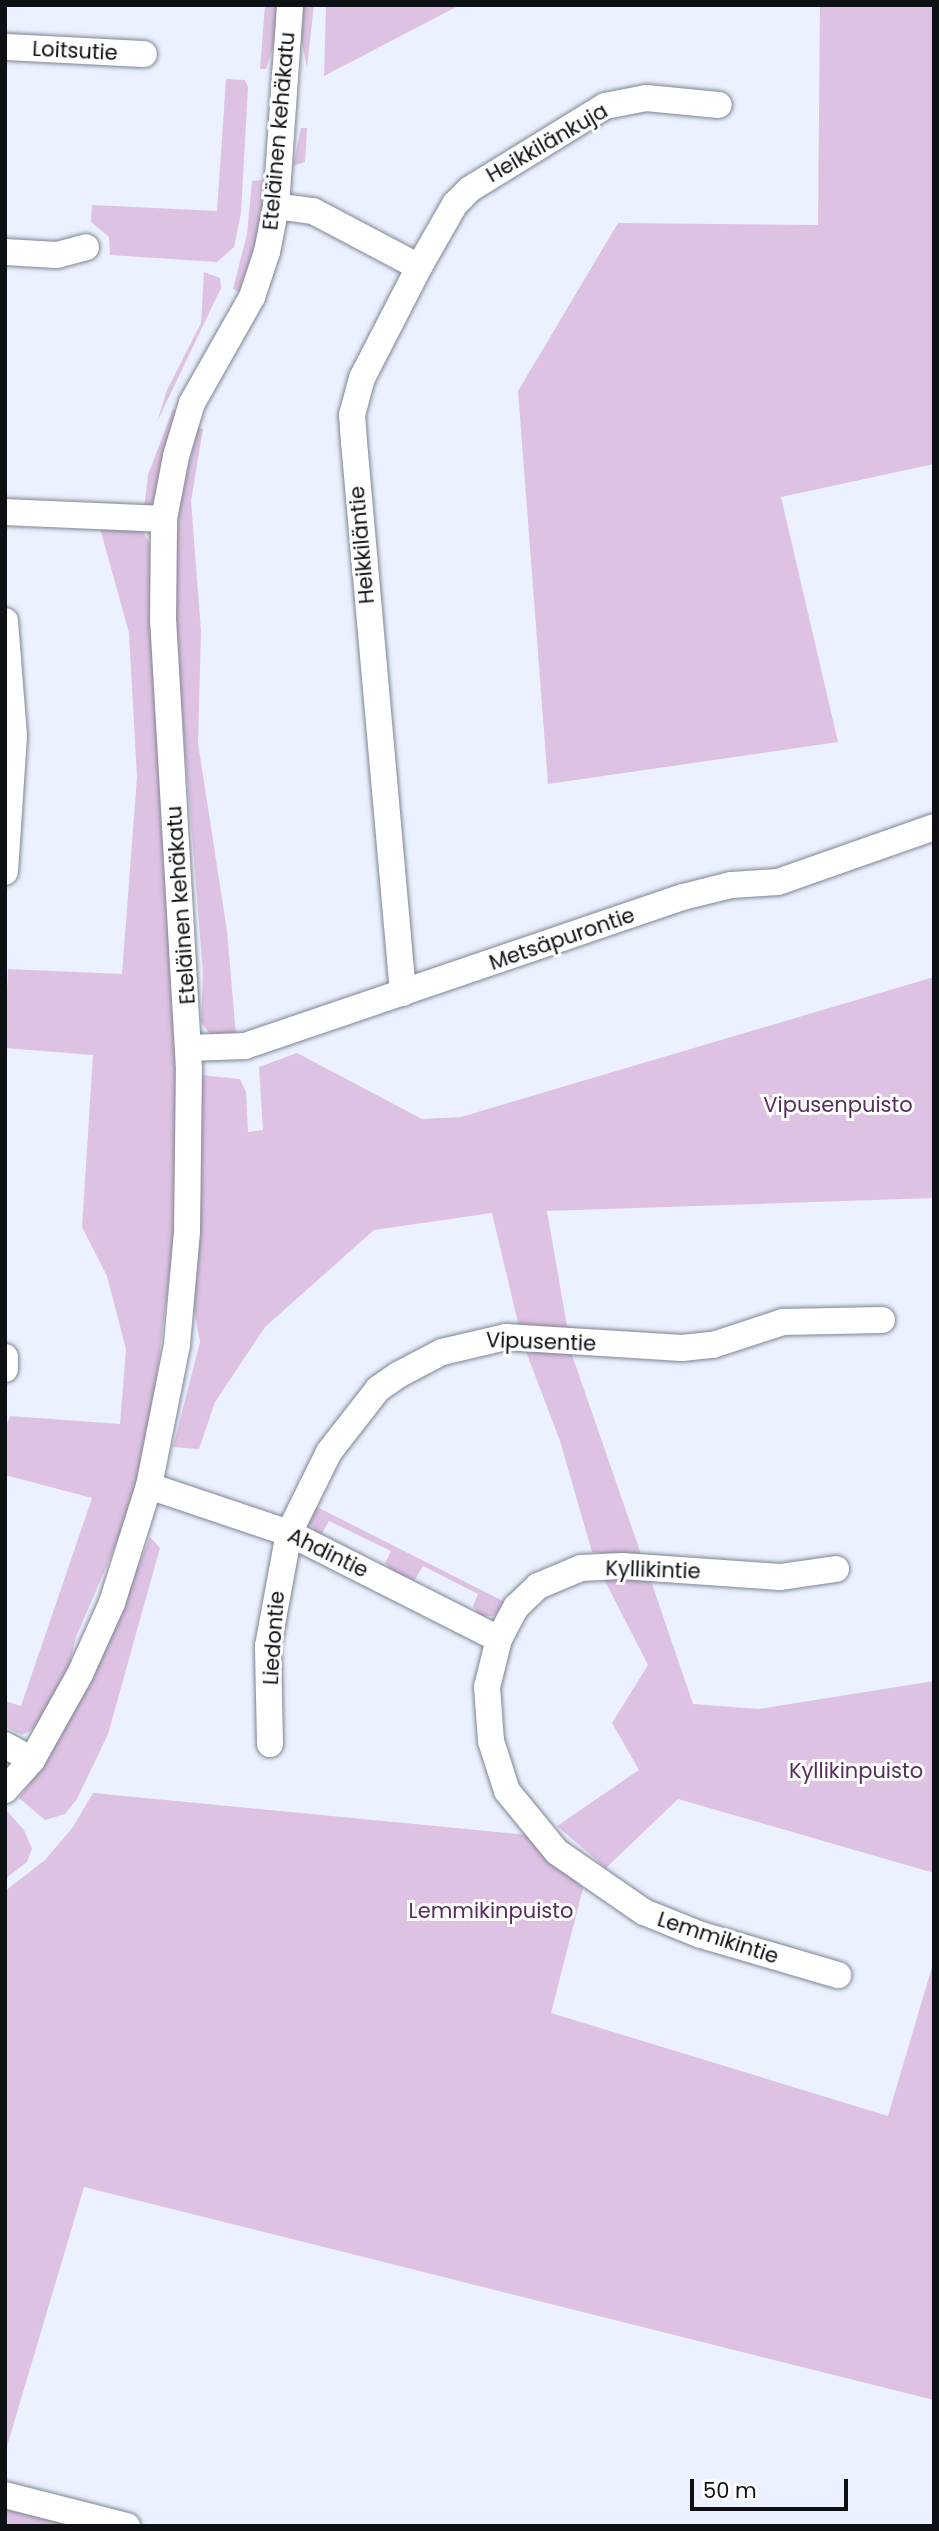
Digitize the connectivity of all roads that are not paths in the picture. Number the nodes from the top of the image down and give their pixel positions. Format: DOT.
graph roads {
  1 [pos="290,5"];
  2 [pos="5,47"];
  3 [pos="144,54"];
  4 [pos="719,104"];
  5 [pos="276,205"];
  6 [pos="86,247"];
  7 [pos="5,252"];
  8 [pos="419,267"];
  9 [pos="5,512"];
  10 [pos="164,519"];
  11 [pos="5,621"];
  12 [pos="934,827"];
  13 [pos="5,872"];
  14 [pos="403,993"];
  15 [pos="189,1048"];
  16 [pos="882,1320"];
  17 [pos="5,1357"];
  18 [pos="5,1368"];
  19 [pos="149,1486"];
  20 [pos="289,1533"];
  21 [pos="836,1569"];
  22 [pos="499,1639"];
  23 [pos="270,1744"];
  24 [pos="5,1745"];
  25 [pos="32,1760"];
  26 [pos="5,1790"];
  27 [pos="838,1975"];
  28 [pos="5,2495"];
  29 [pos="127,2526"];
  1 -- 5 [label="street, Eteläinen kehäkatu"];
  2 -- 3 [label="street, Loitsutie"];
  4 -- 8 [label="street, Heikkilänkuja"];
  5 -- 8 [label="street"];
  5 -- 10 [label="street, Eteläinen kehäkatu"];
  6 -- 7 [label="street"];
  8 -- 14 [label="street, Heikkiläntie"];
  9 -- 10 [label="street"];
  10 -- 15 [label="street, Eteläinen kehäkatu"];
  11 -- 13 [label="street"];
  12 -- 14 [label="street, Metsäpurontie"];
  14 -- 15 [label="street, Metsäpurontie"];
  15 -- 19 [label="street, Eteläinen kehäkatu"];
  16 -- 20 [label="street, Vipusentie"];
  17 -- 18 [label="street"];
  19 -- 20 [label="street, Ahdintie"];
  19 -- 25 [label="street, Eteläinen kehäkatu"];
  20 -- 22 [label="street, Ahdintie"];
  20 -- 23 [label="street, Liedontie"];
  21 -- 22 [label="street, Kyllikintie"];
  22 -- 27 [label="street, Lemmikintie"];
  24 -- 25 [label="street"];
  25 -- 26 [label="street, Eteläinen kehäkatu"];
  28 -- 29 [label="street"];
}
